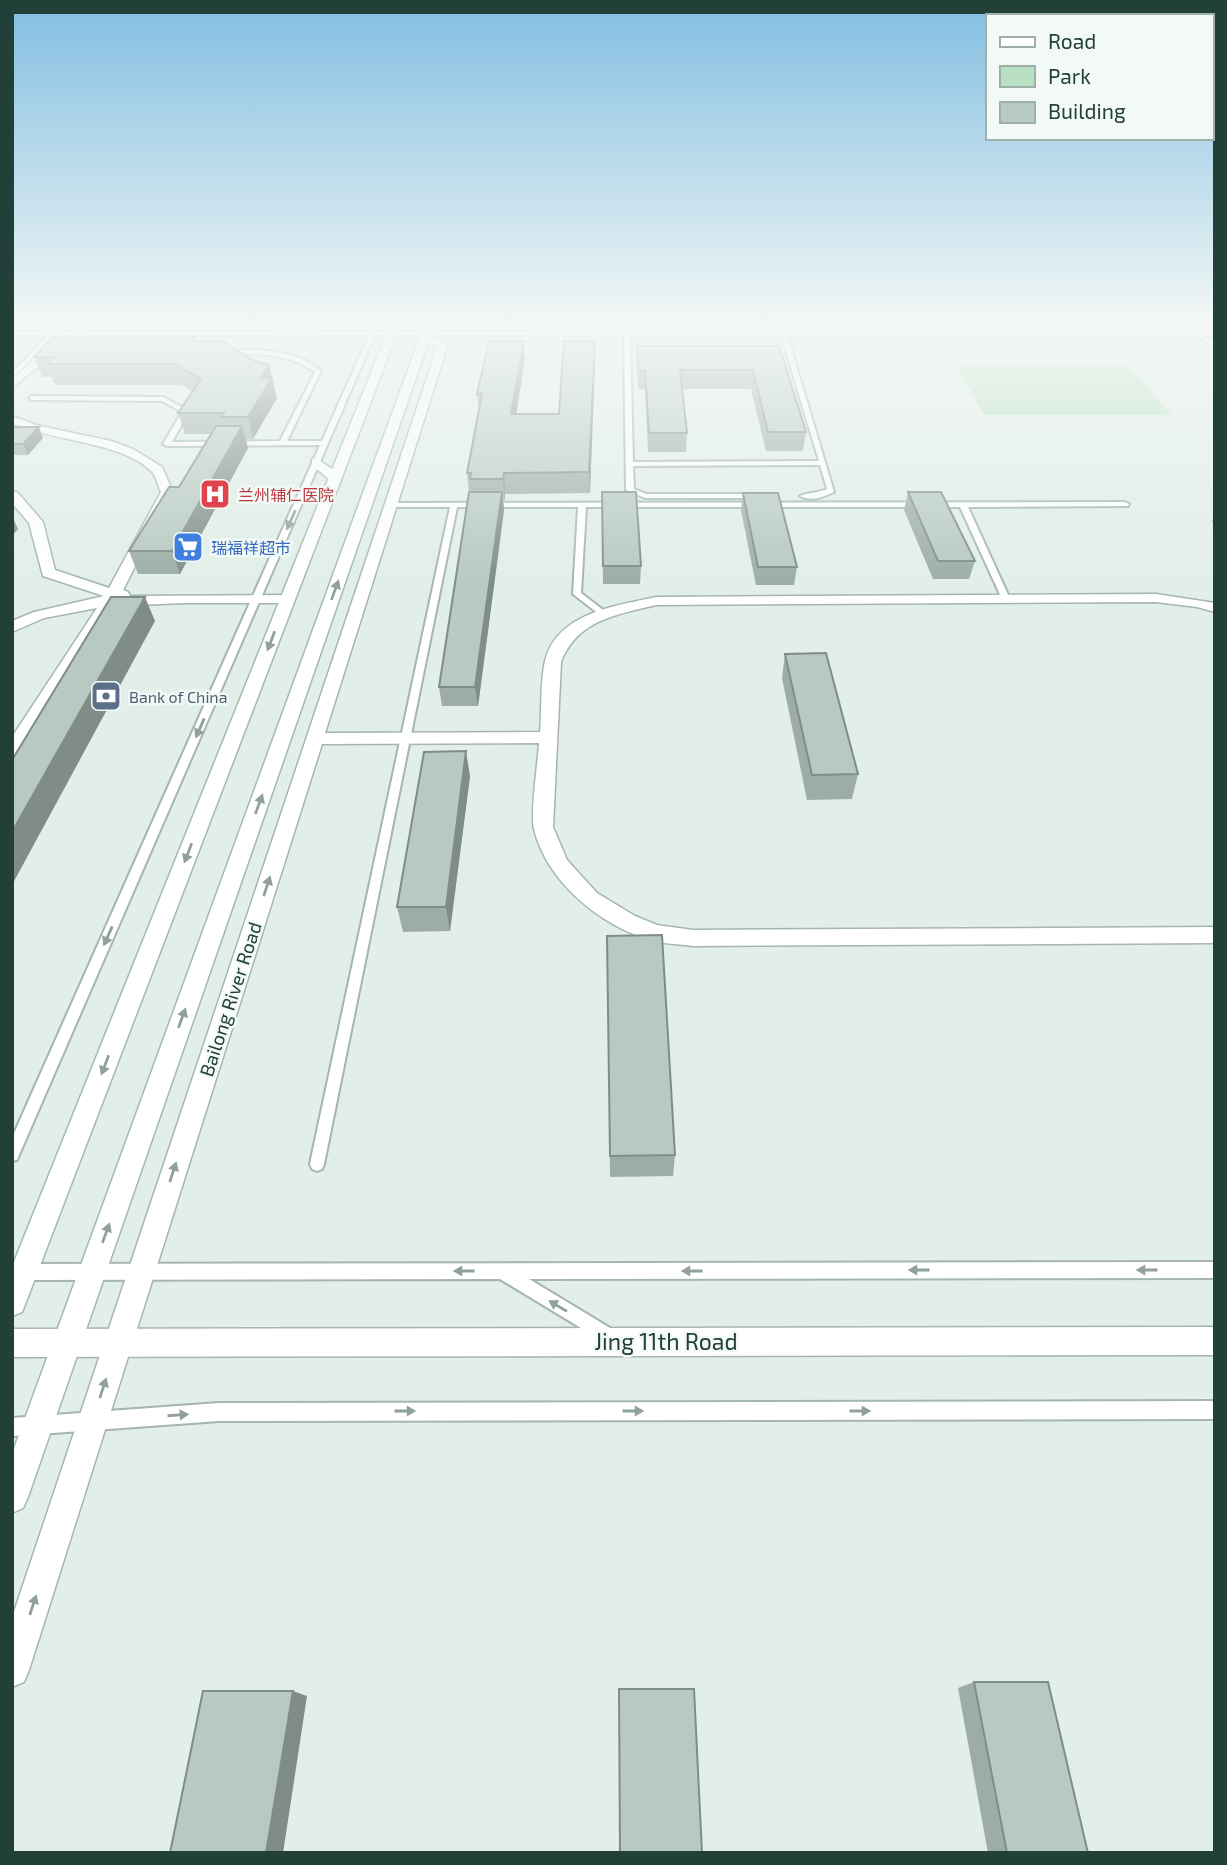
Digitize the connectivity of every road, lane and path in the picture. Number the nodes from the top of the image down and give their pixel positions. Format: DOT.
graph roads {
  1 [pos="185,410"];
  2 [pos="298,410"];
  3 [pos="342,410"];
  4 [pos="358,410"];
  5 [pos="399,410"];
  6 [pos="422,410"];
  7 [pos="628,410"];
  8 [pos="807,410"];
  9 [pos="12,419"];
  10 [pos="282,443"];
  11 [pos="325,443"];
  12 [pos="316,462"];
  13 [pos="823,463"];
  14 [pos="629,464"];
  15 [pos="335,478"];
  16 [pos="12,495"];
  17 [pos="962,504"];
  18 [pos="1125,504"];
  19 [pos="391,505"];
  20 [pos="454,505"];
  21 [pos="582,505"];
  22 [pos="110,598"];
  23 [pos="256,599"];
  24 [pos="288,599"];
  25 [pos="1006,599"];
  26 [pos="1215,608"];
  27 [pos="604,615"];
  28 [pos="12,627"];
  29 [pos="18,736"];
  30 [pos="548,737"];
  31 [pos="405,738"];
  32 [pos="314,739"];
  33 [pos="12,751"];
  34 [pos="1215,936"];
  35 [pos="12,1155"];
  36 [pos="317,1164"];
  37 [pos="1215,1270"];
  38 [pos="92,1271"];
  39 [pos="141,1271"];
  40 [pos="500,1271"];
  41 [pos="18,1273"];
  42 [pos="12,1302"];
  43 [pos="615,1340"];
  44 [pos="1215,1341"];
  45 [pos="12,1343"];
  46 [pos="66,1343"];
  47 [pos="117,1343"];
  48 [pos="1215,1410"];
  49 [pos="92,1422"];
  50 [pos="25,1427"];
  51 [pos="12,1497"];
  52 [pos="12,1670"];
  1 -- 10 [label="lane"];
  2 -- 10 [label="lane"];
  3 -- 11 [label="lane"];
  4 -- 15 [label="street"];
  38 -- 5 [label="street, Bailong River Road, one-way"];
  6 -- 19 [label="street, Bailong River Road"];
  7 -- 14 [label="lane"];
  8 -- 13 [label="lane"];
  9 -- 22 [label="street"];
  10 -- 11 [label="lane"];
  11 -- 12 [label="lane"];
  12 -- 15 [label="street"];
  12 -- 23 [label="lane, one-way"];
  13 -- 14 [label="lane"];
  13 -- 14 [label="lane"];
  15 -- 24 [label="street"];
  16 -- 22 [label="street"];
  17 -- 18 [label="lane"];
  17 -- 21 [label="lane"];
  17 -- 25 [label="lane"];
  19 -- 20 [label="lane"];
  19 -- 32 [label="street, Bailong River Road"];
  20 -- 21 [label="lane"];
  20 -- 31 [label="lane"];
  21 -- 27 [label="lane"];
  22 -- 23 [label="street"];
  22 -- 28 [label="street"];
  22 -- 29 [label="street"];
  23 -- 24 [label="street"];
  23 -- 35 [label="lane, one-way"];
  24 -- 41 [label="street, one-way"];
  25 -- 26 [label="street"];
  25 -- 27 [label="street"];
  27 -- 30 [label="street"];
  29 -- 33 [label="street"];
  30 -- 31 [label="street"];
  30 -- 34 [label="street"];
  31 -- 32 [label="street"];
  31 -- 36 [label="lane"];
  39 -- 32 [label="street, Bailong River Road, one-way"];
  37 -- 40 [label="lane, one-way"];
  38 -- 39 [label="lane"];
  38 -- 41 [label="lane"];
  38 -- 46 [label="street, Bailong River Road"];
  40 -- 39 [label="lane, one-way"];
  39 -- 47 [label="street, Bailong River Road"];
  43 -- 40 [label="lane, one-way"];
  41 -- 42 [label="street"];
  43 -- 44 [label="street, Jing 11th Road"];
  43 -- 47 [label="street, Jing 11th Road"];
  45 -- 46 [label="street, Jing 11th Road"];
  46 -- 47 [label="street, Jing 11th Road"];
  46 -- 50 [label="street, Bailong River Road"];
  49 -- 47 [label="street, Bailong River Road, one-way"];
  49 -- 48 [label="lane, one-way"];
  49 -- 50 [label="lane"];
  52 -- 49 [label="street, Bailong River Road, one-way"];
  50 -- 51 [label="street, Bailong River Road"];
}
